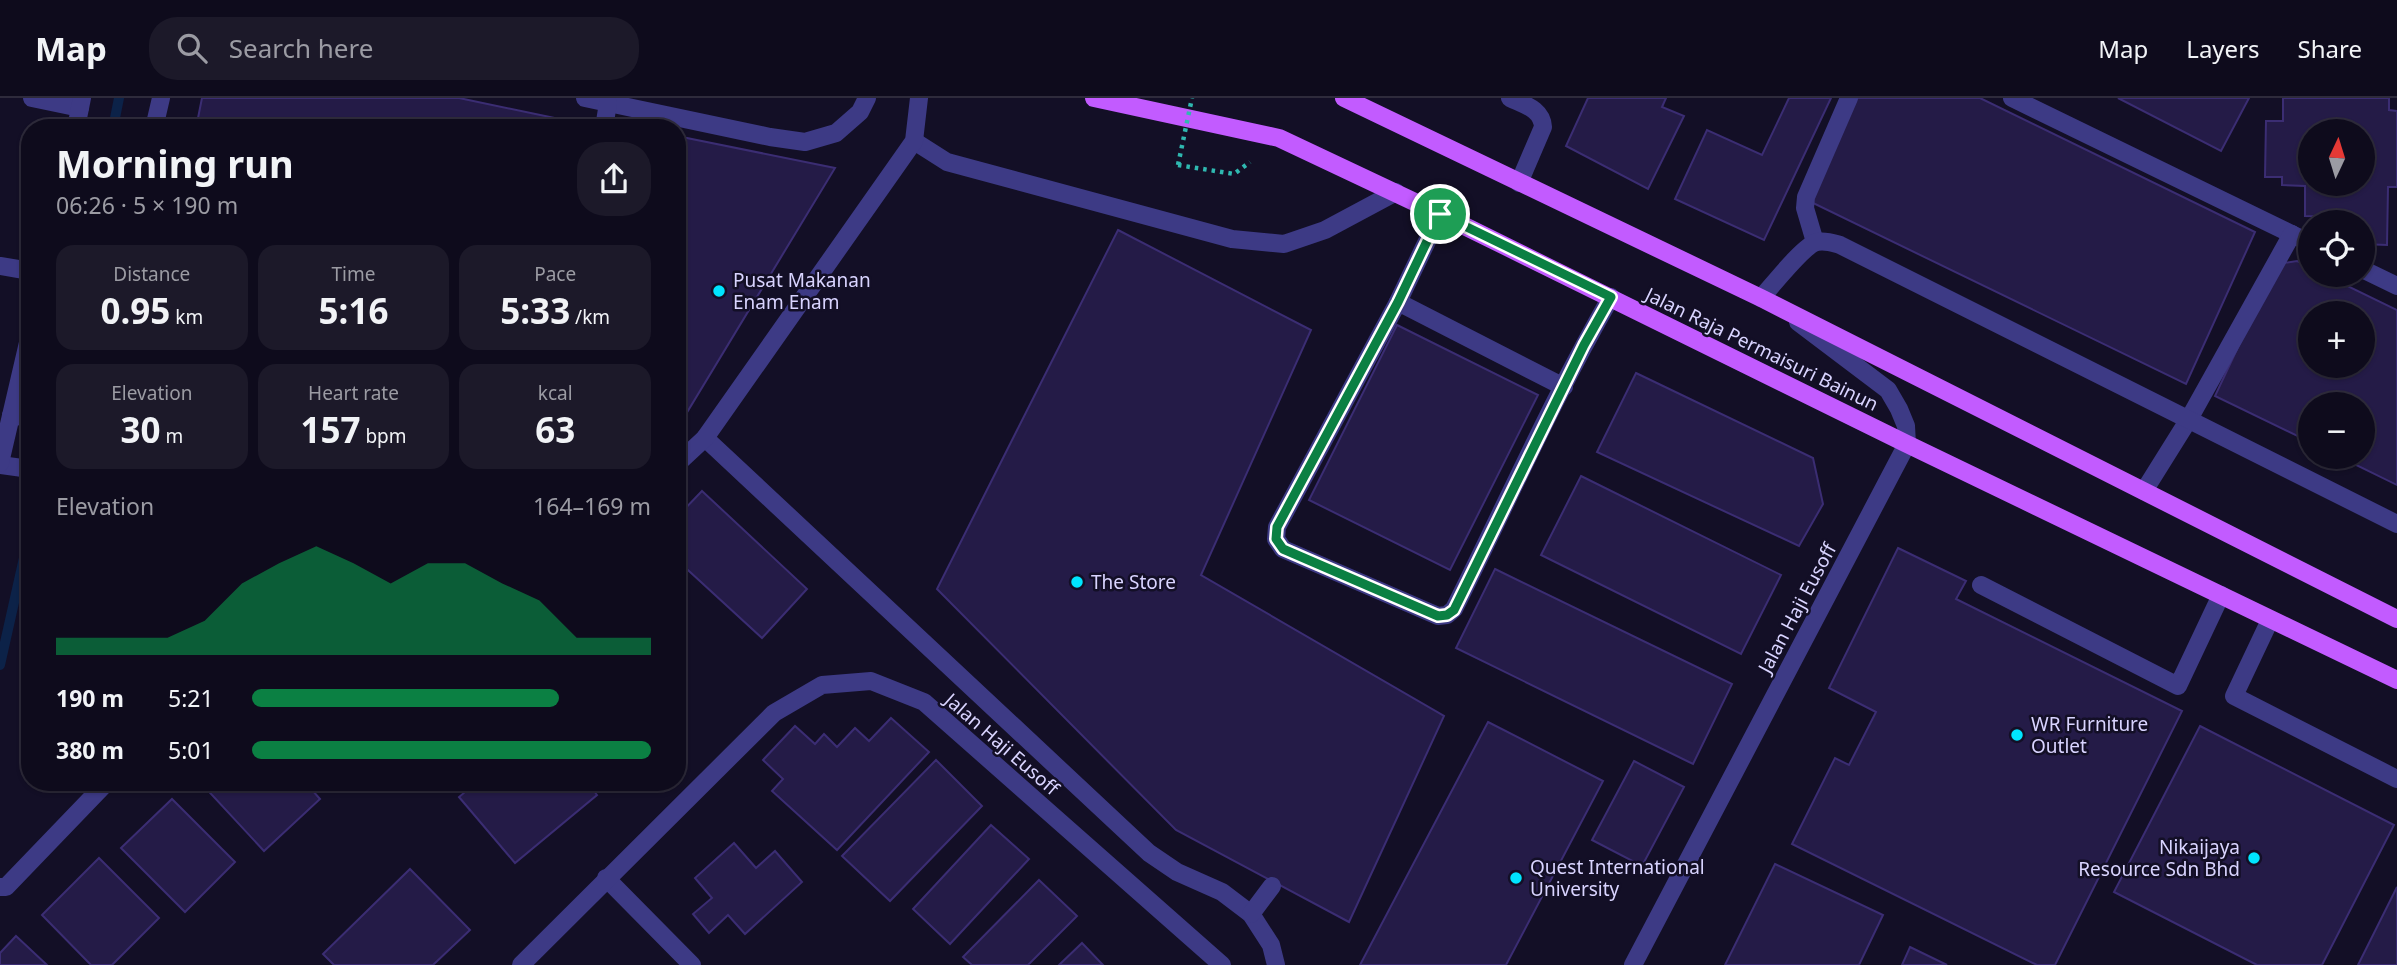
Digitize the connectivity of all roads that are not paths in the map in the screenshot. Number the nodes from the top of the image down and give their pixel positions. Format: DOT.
graph roads {
  1 [pos="32,98"];
  2 [pos="161,98"];
  3 [pos="585,98"];
  4 [pos="867,98"];
  5 [pos="919,98"];
  6 [pos="1094,98"];
  7 [pos="1510,98"];
  8 [pos="1849,98"];
  9 [pos="2012,98"];
  10 [pos="1349,99"];
  11 [pos="81,103"];
  12 [pos="607,103"];
  13 [pos="156,119"];
  14 [pos="605,119"];
  15 [pos="684,119"];
  16 [pos="686,119"];
  17 [pos="914,141"];
  18 [pos="1519,183"];
  19 [pos="1396,192"];
  20 [pos="1440,214"];
  21 [pos="2292,234"];
  22 [pos="2298,237"];
  23 [pos="1815,242"];
  24 [pos="0,266"];
  25 [pos="21,270"];
  26 [pos="2375,275"];
  27 [pos="2397,286"];
  28 [pos="1611,297"];
  29 [pos="1761,298"];
  30 [pos="1398,302"];
  31 [pos="1778,307"];
  32 [pos="21,372"];
  33 [pos="1564,387"];
  34 [pos="11,415"];
  35 [pos="21,417"];
  36 [pos="2189,419"];
  37 [pos="705,438"];
  38 [pos="1907,444"];
  39 [pos="686,456"];
  40 [pos="0,464"];
  41 [pos="21,468"];
  42 [pos="2144,491"];
  43 [pos="2397,524"];
  44 [pos="1982,585"];
  45 [pos="2221,595"];
  46 [pos="2397,619"];
  47 [pos="2270,620"];
  48 [pos="2397,680"];
  49 [pos="2397,779"];
  50 [pos="98,791"];
  51 [pos="606,878"];
  52 [pos="1272,886"];
  53 [pos="0,887"];
  54 [pos="1251,914"];
  55 [pos="521,965"];
  56 [pos="692,965"];
  57 [pos="1222,965"];
  58 [pos="1276,965"];
  59 [pos="1633,965"];
  1 -- 11 [label="street"];
  2 -- 13 [label="street"];
  3 -- 12 [label="street"];
  4 -- 16 [label="street"];
  5 -- 17 [label="street"];
  6 -- 19 [label="main road, Jalan Raja Permaisuri Bainun"];
  7 -- 18 [label="street"];
  8 -- 23 [label="street"];
  9 -- 21 [label="street"];
  10 -- 18 [label="main road"];
  12 -- 14 [label="street"];
  12 -- 15 [label="street"];
  17 -- 19 [label="street"];
  17 -- 37 [label="street"];
  18 -- 29 [label="main road"];
  19 -- 20 [label="main road, Jalan Raja Permaisuri Bainun"];
  20 -- 28 [label="main road, Jalan Raja Permaisuri Bainun"];
  20 -- 30 [label="street"];
  21 -- 22 [label="street"];
  21 -- 36 [label="street"];
  23 -- 29 [label="street"];
  23 -- 36 [label="street"];
  24 -- 25 [label="street"];
  26 -- 27 [label="street"];
  28 -- 33 [label="street"];
  28 -- 38 [label="main road, Jalan Raja Permaisuri Bainun"];
  29 -- 31 [label="main road"];
  30 -- 33 [label="street"];
  30 -- 33 [label="street"];
  31 -- 38 [label="street"];
  31 -- 42 [label="main road"];
  32 -- 34 [label="street"];
  34 -- 35 [label="street"];
  34 -- 40 [label="street"];
  36 -- 42 [label="street"];
  36 -- 43 [label="street"];
  37 -- 39 [label="street"];
  37 -- 54 [label="street"];
  38 -- 45 [label="main road, Jalan Raja Permaisuri Bainun"];
  38 -- 59 [label="street, Jalan Haji Eusoff"];
  40 -- 41 [label="street"];
  42 -- 46 [label="main road"];
  44 -- 45 [label="street"];
  45 -- 47 [label="main road, Jalan Raja Permaisuri Bainun"];
  47 -- 48 [label="main road, Jalan Raja Permaisuri Bainun"];
  47 -- 49 [label="street"];
  50 -- 53 [label="street"];
  51 -- 55 [label="street, Jalan Haji Eusoff"];
  51 -- 56 [label="street"];
  51 -- 57 [label="street, Jalan Haji Eusoff"];
  52 -- 54 [label="street"];
  54 -- 58 [label="street"];
}
